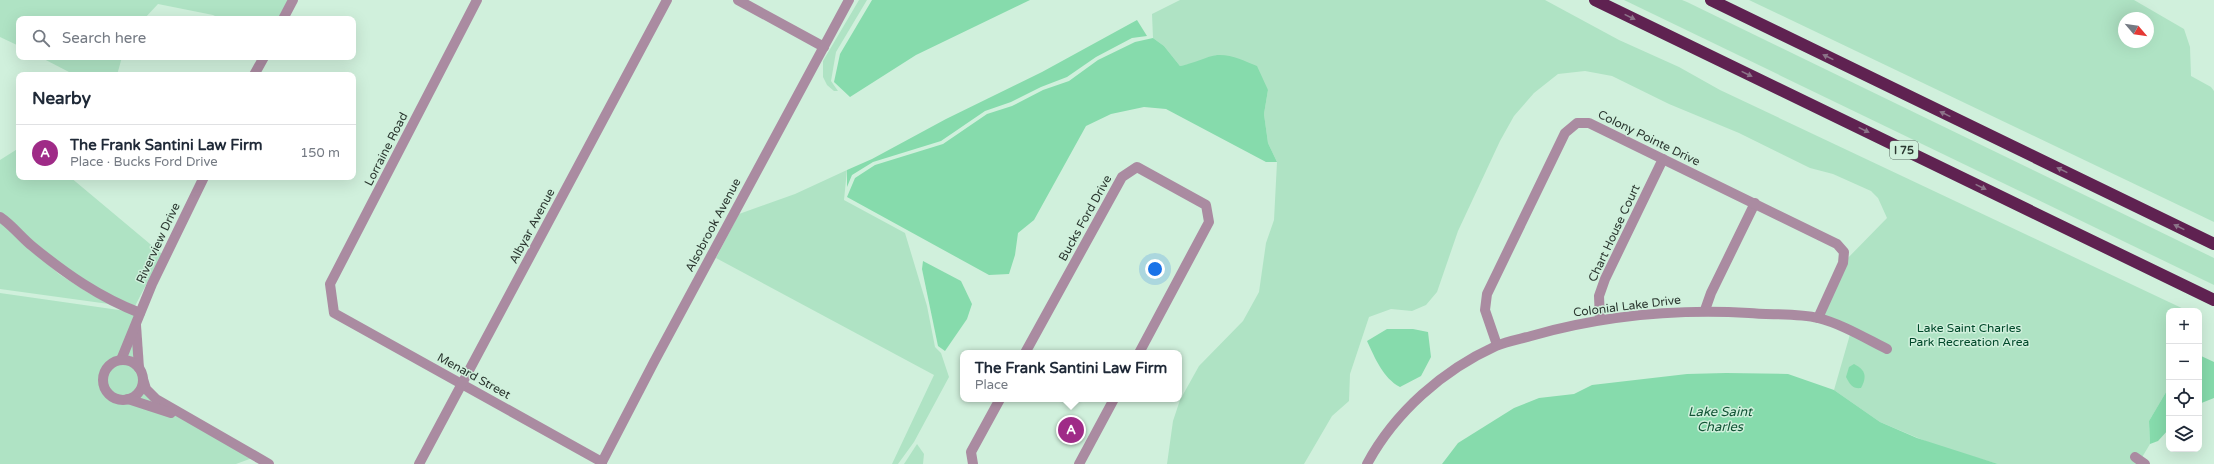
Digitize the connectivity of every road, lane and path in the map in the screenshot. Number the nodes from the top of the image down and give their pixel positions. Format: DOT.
graph roads {
  1 [pos="293,0"];
  2 [pos="477,0"];
  3 [pos="667,0"];
  4 [pos="738,0"];
  5 [pos="849,0"];
  6 [pos="1595,0"];
  7 [pos="1710,0"];
  8 [pos="285,16"];
  9 [pos="824,47"];
  10 [pos="262,60"];
  11 [pos="256,72"];
  12 [pos="1663,159"];
  13 [pos="203,180"];
  14 [pos="1755,203"];
  15 [pos="0,217"];
  16 [pos="2214,244"];
  17 [pos="2214,300"];
  18 [pos="1705,310"];
  19 [pos="334,313"];
  20 [pos="138,317"];
  21 [pos="1818,318"];
  22 [pos="1600,320"];
  23 [pos="1497,345"];
  24 [pos="1887,349"];
  25 [pos="1027,350"];
  26 [pos="1141,350"];
  27 [pos="122,360"];
  28 [pos="139,368"];
  29 [pos="143,379"];
  30 [pos="462,384"];
  31 [pos="128,400"];
  32 [pos="998,402"];
  33 [pos="1112,402"];
  34 [pos="186,418"];
  35 [pos="2135,457"];
  36 [pos="602,463"];
  37 [pos="269,464"];
  38 [pos="419,464"];
  39 [pos="972,464"];
  40 [pos="1079,464"];
  41 [pos="1367,464"];
  42 [pos="2145,464"];
  1 -- 8 [label="street"];
  2 -- 19 [label="street, Lorraine Road"];
  3 -- 30 [label="street, Albyar Avenue"];
  4 -- 9 [label="street"];
  5 -- 9 [label="street, Alsobrook Avenue"];
  6 -- 17 [label="highway, I 75, one-way"];
  16 -- 7 [label="highway, one-way"];
  9 -- 36 [label="street, Alsobrook Avenue"];
  10 -- 11 [label="street"];
  12 -- 14 [label="street, Colony Pointe Drive"];
  12 -- 22 [label="street, Chart House Court"];
  12 -- 23 [label="street, Colony Pointe Drive"];
  13 -- 20 [label="street, Riverview Drive"];
  14 -- 18 [label="street"];
  14 -- 21 [label="street, Colony Pointe Drive"];
  15 -- 20 [label="street"];
  18 -- 21 [label="street, Colonial Lake Drive"];
  18 -- 22 [label="street, Colonial Lake Drive"];
  19 -- 30 [label="street, Menard Street"];
  20 -- 27 [label="street, Riverview Drive"];
  20 -- 28 [label="street, Riverview Drive"];
  21 -- 24 [label="street, Colonial Lake Drive"];
  22 -- 23 [label="street, Colonial Lake Drive"];
  23 -- 41 [label="street, Colonial Lake Drive"];
  25 -- 26 [label="street, Bucks Ford Drive"];
  27 -- 28 [label="street"];
  27 -- 31 [label="street, Riverview Drive"];
  28 -- 29 [label="street, Riverview Drive"];
  29 -- 31 [label="street"];
  29 -- 34 [label="street, Riverview Drive"];
  30 -- 36 [label="street, Menard Street"];
  30 -- 38 [label="street, Albyar Avenue"];
  31 -- 34 [label="street, Riverview Drive"];
  32 -- 39 [label="street"];
  33 -- 40 [label="street"];
  34 -- 37 [label="street, Riverview Drive"];
  35 -- 42 [label="street"];
}
